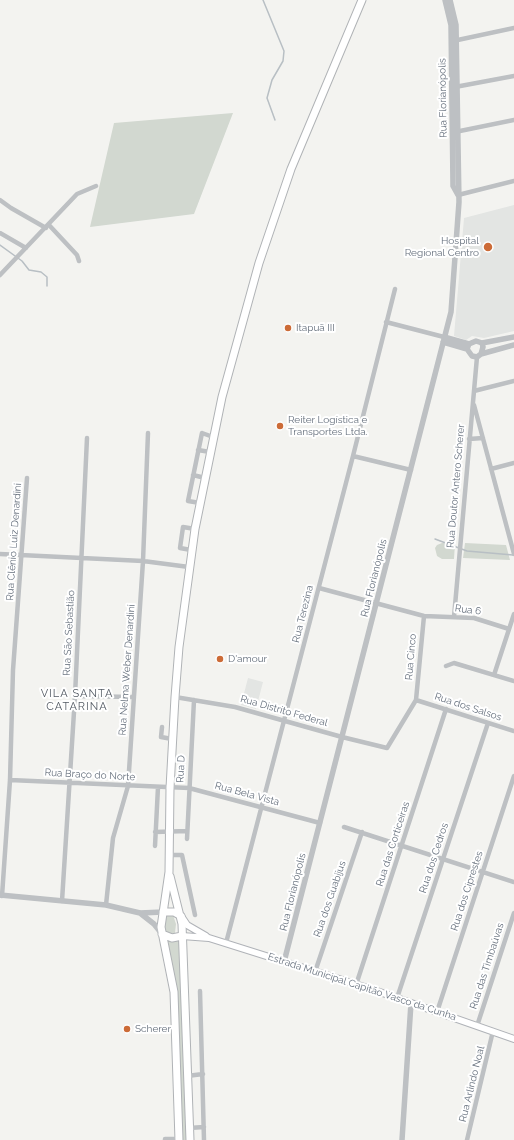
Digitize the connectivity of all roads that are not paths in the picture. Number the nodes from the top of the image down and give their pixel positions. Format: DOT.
graph roads {
  1 [pos="362,0"];
  2 [pos="445,0"];
  3 [pos="450,0"];
  4 [pos="514,28"];
  5 [pos="454,41"];
  6 [pos="514,76"];
  7 [pos="455,87"];
  8 [pos="514,120"];
  9 [pos="455,132"];
  10 [pos="514,181"];
  11 [pos="96,186"];
  12 [pos="458,195"];
  13 [pos="0,200"];
  14 [pos="48,227"];
  15 [pos="0,233"];
  16 [pos="26,248"];
  17 [pos="79,261"];
  18 [pos="0,275"];
  19 [pos="395,288"];
  20 [pos="386,322"];
  21 [pos="514,336"];
  22 [pos="444,339"];
  23 [pos="482,343"];
  24 [pos="514,345"];
  25 [pos="468,346"];
  26 [pos="479,355"];
  27 [pos="514,381"];
  28 [pos="474,390"];
  29 [pos="473,402"];
  30 [pos="148,433"];
  31 [pos="213,436"];
  32 [pos="87,438"];
  33 [pos="483,438"];
  34 [pos="469,439"];
  35 [pos="198,450"];
  36 [pos="210,452"];
  37 [pos="353,456"];
  38 [pos="514,463"];
  39 [pos="491,469"];
  40 [pos="411,470"];
  41 [pos="194,475"];
  42 [pos="27,478"];
  43 [pos="205,478"];
  44 [pos="200,503"];
  45 [pos="195,529"];
  46 [pos="192,550"];
  47 [pos="0,554"];
  48 [pos="22,554"];
  49 [pos="514,554"];
  50 [pos="82,558"];
  51 [pos="143,561"];
  52 [pos="189,566"];
  53 [pos="319,588"];
  54 [pos="377,603"];
  55 [pos="514,614"];
  56 [pos="424,616"];
  57 [pos="454,617"];
  58 [pos="509,629"];
  59 [pos="446,666"];
  60 [pos="494,675"];
  61 [pos="514,681"];
  62 [pos="75,696"];
  63 [pos="134,697"];
  64 [pos="175,697"];
  65 [pos="194,700"];
  66 [pos="416,700"];
  67 [pos="446,709"];
  68 [pos="285,721"];
  69 [pos="488,723"];
  70 [pos="162,727"];
  71 [pos="514,731"];
  72 [pos="342,737"];
  73 [pos="172,739"];
  74 [pos="514,776"];
  75 [pos="10,780"];
  76 [pos="69,783"];
  77 [pos="128,786"];
  78 [pos="158,787"];
  79 [pos="170,788"];
  80 [pos="190,788"];
  81 [pos="262,807"];
  82 [pos="320,823"];
  83 [pos="344,827"];
  84 [pos="187,831"];
  85 [pos="155,832"];
  86 [pos="170,832"];
  87 [pos="362,832"];
  88 [pos="187,839"];
  89 [pos="402,845"];
  90 [pos="155,846"];
  91 [pos="170,855"];
  92 [pos="443,859"];
  93 [pos="169,872"];
  94 [pos="483,872"];
  95 [pos="514,882"];
  96 [pos="1,895"];
  97 [pos="62,901"];
  98 [pos="106,905"];
  99 [pos="163,912"];
  100 [pos="140,913"];
  101 [pos="514,913"];
  102 [pos="195,915"];
  103 [pos="181,916"];
  104 [pos="162,934"];
  105 [pos="182,936"];
  106 [pos="209,938"];
  107 [pos="226,943"];
  108 [pos="284,962"];
  109 [pos="315,972"];
  110 [pos="356,985"];
  111 [pos="200,991"];
  112 [pos="397,998"];
  113 [pos="412,1003"];
  114 [pos="437,1012"];
  115 [pos="477,1026"];
  116 [pos="494,1031"];
  117 [pos="514,1039"];
  118 [pos="203,1074"];
  119 [pos="187,1076"];
  120 [pos="204,1127"];
  121 [pos="189,1128"];
  122 [pos="179,1139"];
  123 [pos="165,1140"];
  124 [pos="190,1140"];
  125 [pos="204,1140"];
  126 [pos="402,1140"];
  127 [pos="467,1140"];
  1 -- 31 [label="highway"];
  2 -- 5 [label="street, Rua Florianópolis"];
  3 -- 5 [label="street, Rua Florianópolis"];
  4 -- 5 [label="street"];
  5 -- 7 [label="street, Rua Florianópolis"];
  6 -- 7 [label="street"];
  7 -- 9 [label="street, Rua Florianópolis"];
  8 -- 9 [label="street"];
  9 -- 12 [label="street, Rua Florianópolis"];
  10 -- 12 [label="street"];
  11 -- 14 [label="street"];
  12 -- 22 [label="street, Rua Florianópolis"];
  13 -- 14 [label="street"];
  14 -- 16 [label="street"];
  14 -- 17 [label="street"];
  15 -- 16 [label="street"];
  16 -- 18 [label="street"];
  19 -- 20 [label="street, Rua Terezina"];
  20 -- 22 [label="street"];
  20 -- 37 [label="street, Rua Terezina"];
  21 -- 23 [label="street"];
  22 -- 25 [label="street"];
  22 -- 40 [label="street, Rua Florianópolis"];
  23 -- 25 [label="street"];
  23 -- 26 [label="street"];
  24 -- 26 [label="street"];
  25 -- 26 [label="street"];
  26 -- 28 [label="street, Rua Doutor Antero Scherer"];
  27 -- 28 [label="street"];
  28 -- 29 [label="street, Rua Doutor Antero Scherer"];
  29 -- 33 [label="street"];
  29 -- 34 [label="street, Rua Doutor Antero Scherer"];
  30 -- 51 [label="street, Rua Nelma Weber Denardini"];
  31 -- 35 [label="street"];
  31 -- 36 [label="highway"];
  32 -- 50 [label="street, Rua São Sebastião"];
  33 -- 34 [label="street"];
  33 -- 39 [label="street"];
  34 -- 57 [label="street, Rua Doutor Antero Scherer"];
  35 -- 36 [label="street"];
  35 -- 41 [label="street"];
  36 -- 43 [label="highway"];
  37 -- 40 [label="street"];
  37 -- 53 [label="street, Rua Terezina"];
  38 -- 39 [label="street"];
  39 -- 49 [label="street"];
  40 -- 54 [label="street, Rua Florianópolis"];
  41 -- 43 [label="street"];
  41 -- 44 [label="street"];
  42 -- 48 [label="street, Rua Clênio Luiz Denardini"];
  43 -- 44 [label="highway"];
  44 -- 45 [label="highway"];
  45 -- 46 [label="highway"];
  45 -- 46 [label="street"];
  46 -- 52 [label="highway"];
  47 -- 48 [label="street"];
  48 -- 50 [label="street"];
  48 -- 75 [label="street, Rua Clênio Luiz Denardini"];
  50 -- 51 [label="street"];
  50 -- 62 [label="street, Rua São Sebastião"];
  51 -- 52 [label="street"];
  51 -- 63 [label="street, Rua Nelma Weber Denardini"];
  52 -- 64 [label="highway"];
  53 -- 54 [label="street, Rua 6"];
  53 -- 68 [label="street, Rua Terezina"];
  54 -- 56 [label="street, Rua 6"];
  54 -- 72 [label="street, Rua Florianópolis"];
  55 -- 58 [label="street"];
  56 -- 57 [label="street, Rua 6"];
  56 -- 66 [label="street, Rua Cinco"];
  57 -- 58 [label="street, Rua 6"];
  58 -- 60 [label="street"];
  59 -- 60 [label="street"];
  60 -- 61 [label="street"];
  62 -- 63 [label="street"];
  62 -- 76 [label="street, Rua São Sebastião"];
  63 -- 77 [label="street, Rua Nelma Weber Denardini"];
  64 -- 65 [label="street, Rua Distrito Federal"];
  64 -- 73 [label="highway"];
  65 -- 68 [label="street, Rua Distrito Federal"];
  65 -- 80 [label="street, Rua D"];
  66 -- 67 [label="street, Rua dos Salsos"];
  66 -- 72 [label="street, Rua Distrito Federal"];
  67 -- 69 [label="street, Rua dos Salsos"];
  67 -- 89 [label="street, Rua das Corticeiras"];
  68 -- 72 [label="street, Rua Distrito Federal"];
  68 -- 81 [label="street, Rua Terezina"];
  69 -- 71 [label="street, Rua dos Salsos"];
  69 -- 92 [label="street, Rua dos Cedros"];
  70 -- 73 [label="street"];
  72 -- 82 [label="street, Rua Florianópolis"];
  73 -- 79 [label="highway"];
  74 -- 94 [label="street, Rua dos Ciprestes"];
  75 -- 76 [label="street, Rua Braço do Norte"];
  75 -- 96 [label="street, Rua Clênio Luiz Denardini"];
  76 -- 77 [label="street, Rua Braço do Norte"];
  76 -- 97 [label="street, Rua São Sebastião"];
  77 -- 78 [label="street, Rua Braço do Norte"];
  77 -- 98 [label="street, Rua Nelma Weber Denardini"];
  78 -- 79 [label="street, Rua Braço do Norte"];
  78 -- 85 [label="street"];
  79 -- 80 [label="street, Rua Bela Vista"];
  79 -- 86 [label="highway"];
  80 -- 81 [label="street, Rua Bela Vista"];
  80 -- 84 [label="street, Rua D"];
  81 -- 82 [label="street, Rua Bela Vista"];
  81 -- 107 [label="street, Rua Terezina"];
  82 -- 108 [label="street, Rua Florianópolis"];
  83 -- 87 [label="street"];
  84 -- 86 [label="street"];
  84 -- 88 [label="street, Rua D"];
  85 -- 86 [label="street"];
  85 -- 90 [label="street"];
  86 -- 91 [label="highway"];
  87 -- 89 [label="street"];
  87 -- 109 [label="street, Rua dos Guabijus"];
  89 -- 92 [label="street"];
  89 -- 110 [label="street, Rua das Corticeiras"];
  91 -- 93 [label="highway"];
  91 -- 102 [label="street"];
  92 -- 94 [label="street"];
  92 -- 112 [label="street, Rua dos Cedros"];
  93 -- 99 [label="highway"];
  93 -- 103 [label="highway"];
  94 -- 95 [label="street"];
  94 -- 114 [label="street, Rua dos Ciprestes"];
  96 -- 97 [label="street"];
  97 -- 98 [label="street"];
  98 -- 100 [label="street"];
  99 -- 100 [label="street"];
  99 -- 103 [label="highway"];
  99 -- 104 [label="highway"];
  100 -- 104 [label="street"];
  101 -- 115 [label="street, Rua das Timbaúvas"];
  103 -- 105 [label="highway"];
  103 -- 106 [label="main road, Estrada Municipal Capitão Vasco da Cunha"];
  104 -- 105 [label="highway"];
  104 -- 122 [label="highway"];
  105 -- 106 [label="main road, Estrada Municipal Capitão Vasco da Cunha"];
  105 -- 119 [label="highway"];
  106 -- 107 [label="main road, Estrada Municipal Capitão Vasco da Cunha"];
  107 -- 108 [label="main road, Estrada Municipal Capitão Vasco da Cunha"];
  108 -- 109 [label="main road, Estrada Municipal Capitão Vasco da Cunha"];
  109 -- 110 [label="main road, Estrada Municipal Capitão Vasco da Cunha"];
  110 -- 112 [label="main road, Estrada Municipal Capitão Vasco da Cunha"];
  111 -- 118 [label="street"];
  112 -- 113 [label="main road, Estrada Municipal Capitão Vasco da Cunha"];
  113 -- 114 [label="main road, Estrada Municipal Capitão Vasco da Cunha"];
  113 -- 126 [label="street"];
  114 -- 115 [label="main road, Estrada Municipal Capitão Vasco da Cunha"];
  115 -- 116 [label="main road, Estrada Municipal Capitão Vasco da Cunha"];
  116 -- 117 [label="main road, Estrada Municipal Capitão Vasco da Cunha"];
  116 -- 127 [label="street, Rua Arlindo Noal"];
  118 -- 119 [label="street"];
  118 -- 120 [label="street"];
  119 -- 121 [label="highway"];
  120 -- 121 [label="street"];
  120 -- 125 [label="street"];
  121 -- 124 [label="highway"];
  122 -- 123 [label="street"];
}
